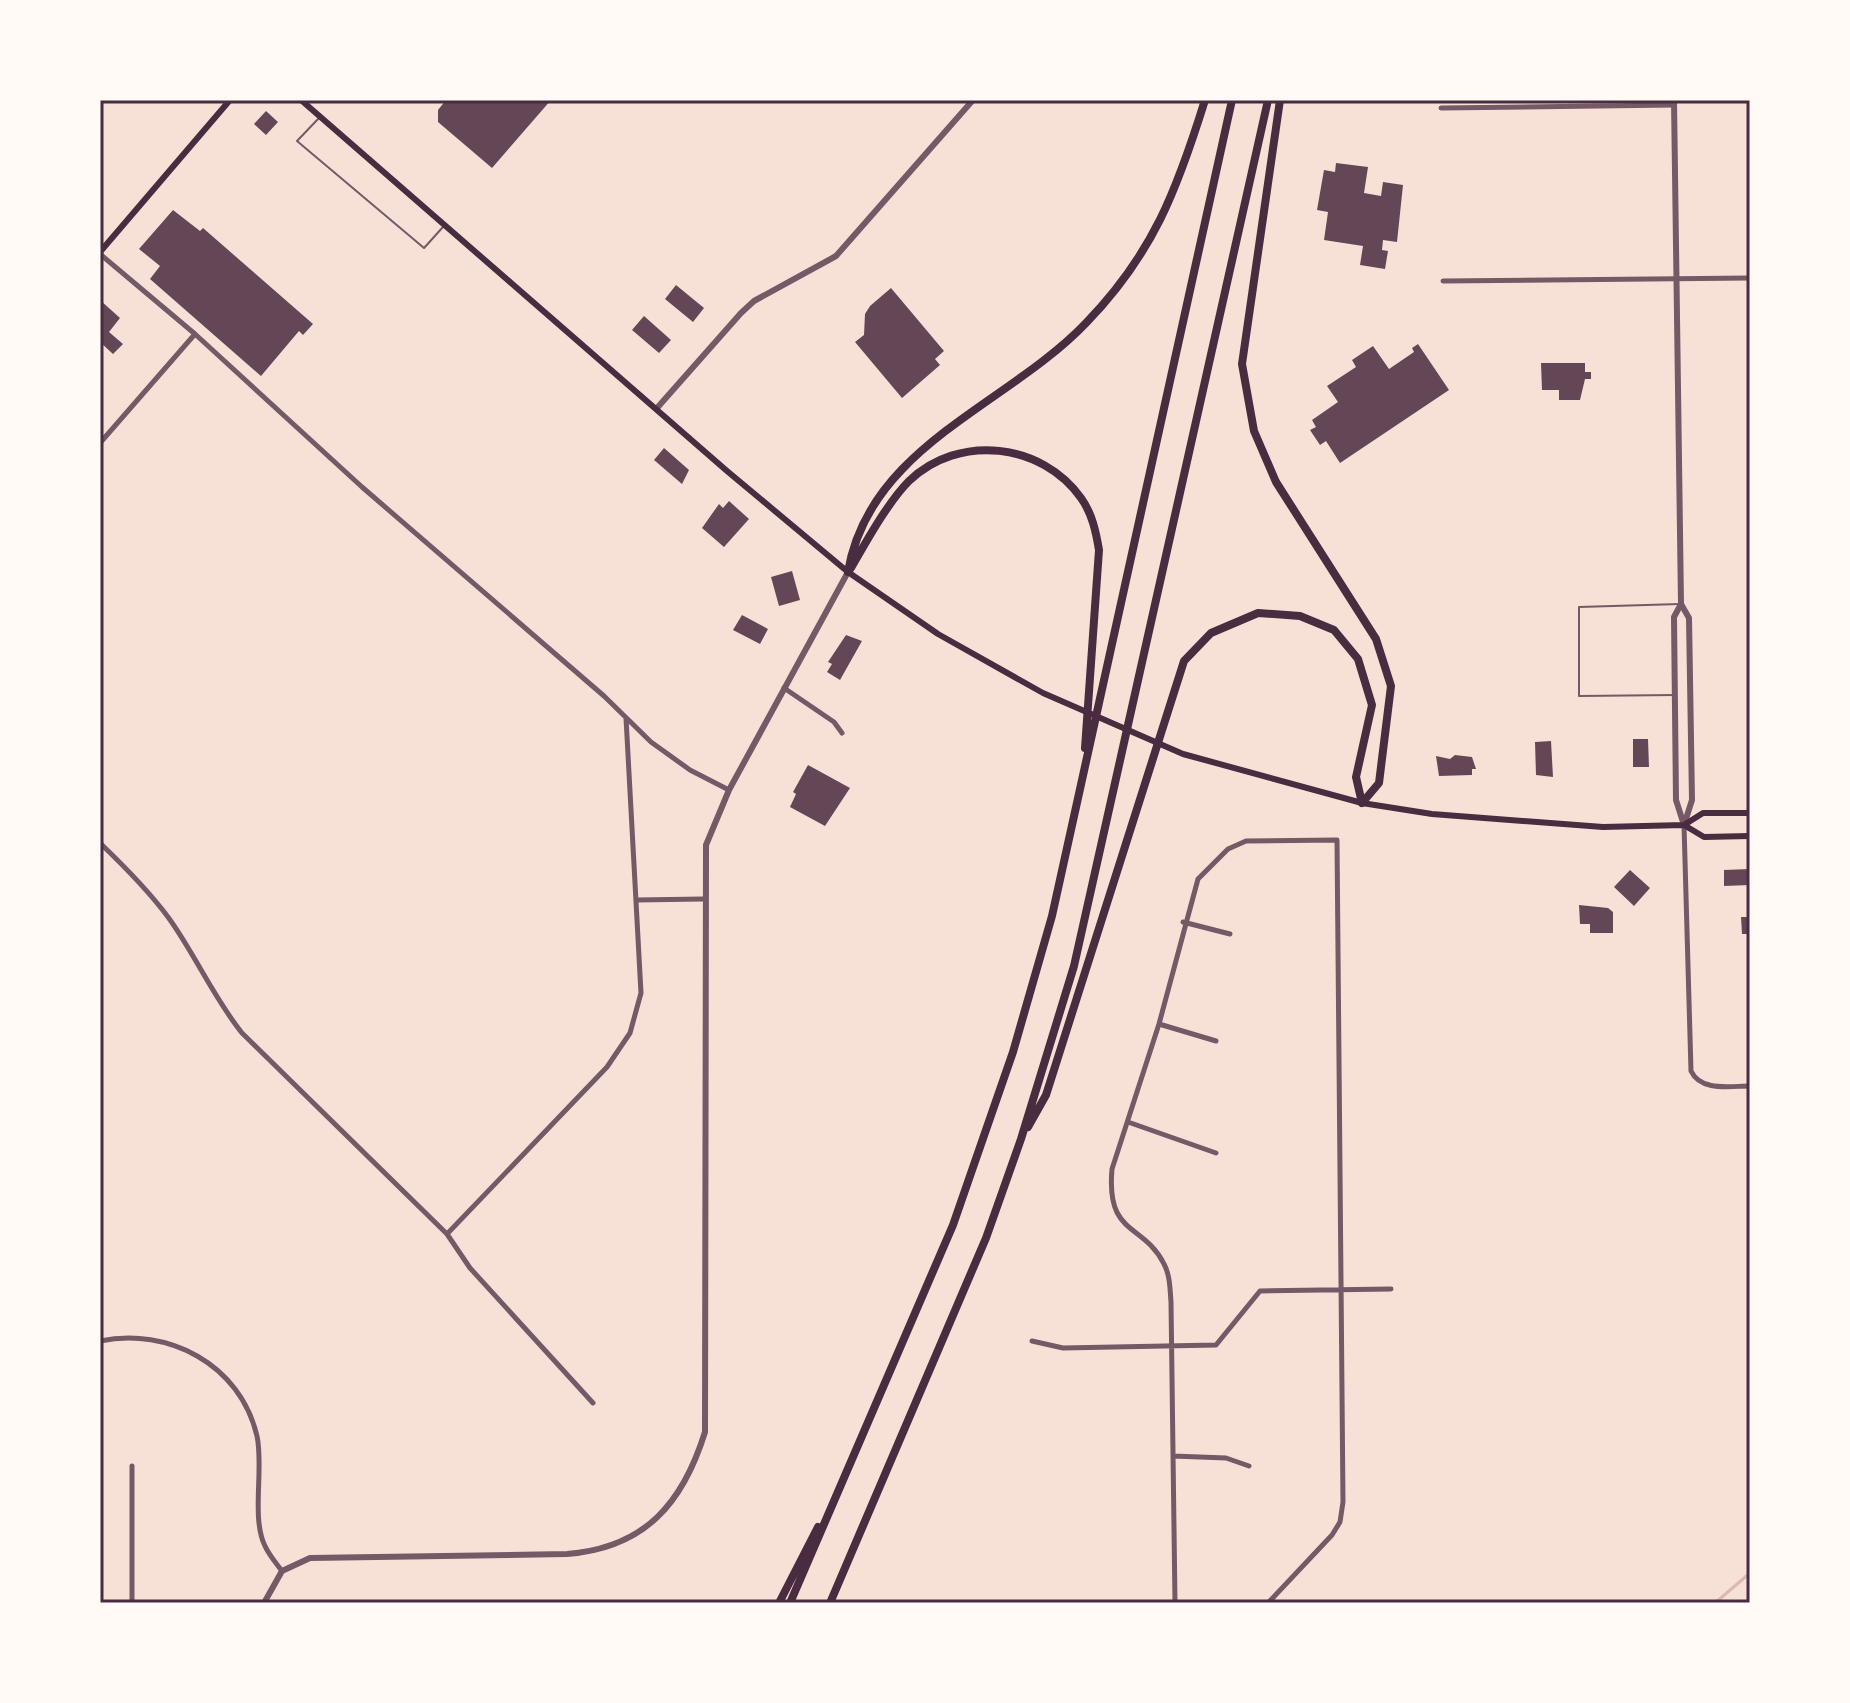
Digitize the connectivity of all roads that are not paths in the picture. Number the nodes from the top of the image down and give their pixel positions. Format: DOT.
graph roads {
  1 [pos="230,100"];
  2 [pos="301,100"];
  3 [pos="973,100"];
  4 [pos="1205,100"];
  5 [pos="1232,100"];
  6 [pos="1268,100"];
  7 [pos="1280,100"];
  8 [pos="1674,103"];
  9 [pos="1441,108"];
  10 [pos="320,116"];
  11 [pos="446,224"];
  12 [pos="100,253"];
  13 [pos="1750,278"];
  14 [pos="1678,279"];
  15 [pos="1443,281"];
  16 [pos="195,334"];
  17 [pos="657,408"];
  18 [pos="100,443"];
  19 [pos="848,572"];
  20 [pos="1681,604"];
  21 [pos="784,688"];
  22 [pos="1675,695"];
  23 [pos="626,717"];
  24 [pos="842,733"];
  25 [pos="1084,776"];
  26 [pos="729,790"];
  27 [pos="1362,803"];
  28 [pos="1750,813"];
  29 [pos="1684,825"];
  30 [pos="1750,836"];
  31 [pos="100,843"];
  32 [pos="703,899"];
  33 [pos="636,900"];
  34 [pos="1183,922"];
  35 [pos="1230,934"];
  36 [pos="1159,1024"];
  37 [pos="1216,1041"];
  38 [pos="1750,1086"];
  39 [pos="1128,1122"];
  40 [pos="1021,1139"];
  41 [pos="1216,1153"];
  42 [pos="447,1234"];
  43 [pos="1342,1288"];
  44 [pos="1391,1289"];
  45 [pos="100,1341"];
  46 [pos="1032,1341"];
  47 [pos="1172,1347"];
  48 [pos="593,1403"];
  49 [pos="1173,1456"];
  50 [pos="132,1466"];
  51 [pos="849,1466"];
  52 [pos="1249,1466"];
  53 [pos="282,1571"];
  54 [pos="132,1603"];
  55 [pos="264,1603"];
  56 [pos="779,1603"];
  57 [pos="790,1603"];
  58 [pos="830,1603"];
  59 [pos="1175,1603"];
  60 [pos="1268,1603"];
  1 -- 12 [label="main road"];
  2 -- 10 [label="main road"];
  3 -- 17 [label="street"];
  4 -- 19 [label="highway"];
  5 -- 25 [label="highway"];
  6 -- 40 [label="highway"];
  7 -- 27 [label="highway"];
  8 -- 9 [label="street"];
  8 -- 14 [label="street"];
  10 -- 11 [label="main road"];
  10 -- 11 [label="lane"];
  11 -- 17 [label="main road"];
  12 -- 16 [label="street"];
  13 -- 14 [label="street"];
  14 -- 15 [label="street"];
  14 -- 20 [label="street"];
  16 -- 18 [label="street"];
  16 -- 23 [label="street"];
  17 -- 19 [label="main road"];
  19 -- 21 [label="street"];
  19 -- 25 [label="highway"];
  19 -- 27 [label="main road"];
  20 -- 22 [label="street"];
  20 -- 22 [label="lane"];
  20 -- 29 [label="street"];
  21 -- 24 [label="street"];
  21 -- 26 [label="street"];
  22 -- 29 [label="street"];
  23 -- 26 [label="street"];
  23 -- 33 [label="street"];
  25 -- 51 [label="highway"];
  26 -- 32 [label="street"];
  27 -- 29 [label="main road"];
  27 -- 40 [label="highway"];
  28 -- 29 [label="main road"];
  29 -- 30 [label="main road"];
  29 -- 38 [label="street"];
  31 -- 42 [label="street"];
  32 -- 33 [label="street"];
  32 -- 53 [label="street"];
  33 -- 42 [label="street"];
  34 -- 35 [label="street"];
  34 -- 36 [label="street"];
  34 -- 43 [label="street"];
  36 -- 37 [label="street"];
  36 -- 39 [label="street"];
  39 -- 41 [label="street"];
  39 -- 47 [label="street"];
  40 -- 58 [label="highway"];
  42 -- 48 [label="street"];
  43 -- 44 [label="street"];
  43 -- 47 [label="street"];
  43 -- 60 [label="street"];
  45 -- 53 [label="street"];
  46 -- 47 [label="street"];
  47 -- 49 [label="street"];
  49 -- 52 [label="street"];
  49 -- 59 [label="street"];
  50 -- 54 [label="street"];
  51 -- 56 [label="highway"];
  51 -- 57 [label="highway"];
  53 -- 55 [label="street"];
}
